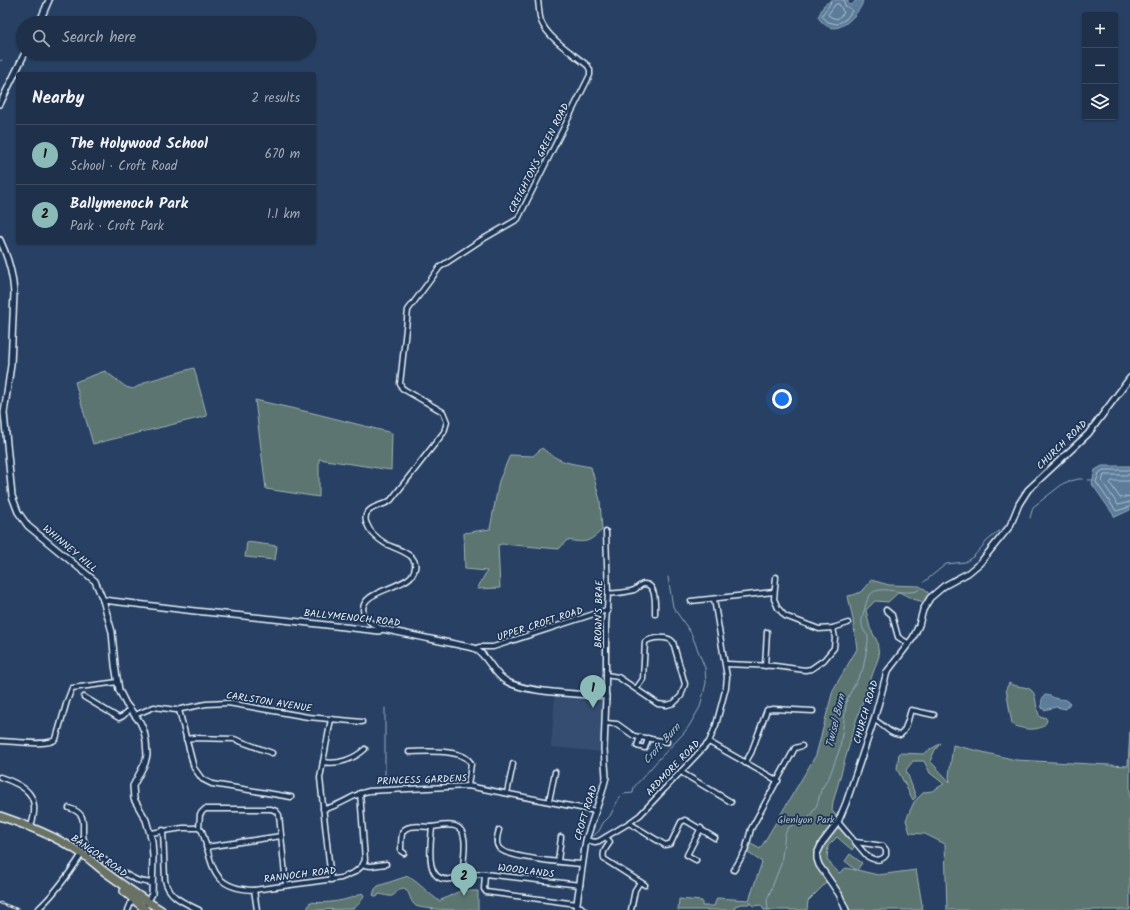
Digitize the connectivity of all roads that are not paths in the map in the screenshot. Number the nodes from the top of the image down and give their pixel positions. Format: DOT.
graph roads {
  1 [pos="50,0"];
  2 [pos="538,0"];
  3 [pos="42,16"];
  4 [pos="21,60"];
  5 [pos="0,104"];
  6 [pos="0,240"];
  7 [pos="1130,378"];
  8 [pos="606,532"];
  9 [pos="776,577"];
  10 [pos="774,592"];
  11 [pos="608,594"];
  12 [pos="714,599"];
  13 [pos="103,600"];
  14 [pos="691,601"];
  15 [pos="886,610"];
  16 [pos="608,611"];
  17 [pos="655,614"];
  18 [pos="848,623"];
  19 [pos="833,628"];
  20 [pos="382,629"];
  21 [pos="767,632"];
  22 [pos="909,644"];
  23 [pos="476,649"];
  24 [pos="726,664"];
  25 [pos="765,666"];
  26 [pos="606,675"];
  27 [pos="118,682"];
  28 [pos="636,689"];
  29 [pos="606,696"];
  30 [pos="84,697"];
  31 [pos="130,709"];
  32 [pos="179,710"];
  33 [pos="813,711"];
  34 [pos="135,714"];
  35 [pos="934,715"];
  36 [pos="331,719"];
  37 [pos="874,720"];
  38 [pos="362,722"];
  39 [pos="605,722"];
  40 [pos="640,737"];
  41 [pos="648,738"];
  42 [pos="186,739"];
  43 [pos="0,741"];
  44 [pos="667,742"];
  45 [pos="709,742"];
  46 [pos="802,746"];
  47 [pos="365,749"];
  48 [pos="409,752"];
  49 [pos="272,753"];
  50 [pos="323,762"];
  51 [pos="745,763"];
  52 [pos="513,764"];
  53 [pos="681,771"];
  54 [pos="555,772"];
  55 [pos="0,777"];
  56 [pos="778,781"];
  57 [pos="468,786"];
  58 [pos="360,793"];
  59 [pos="507,793"];
  60 [pos="290,797"];
  61 [pos="549,801"];
  62 [pos="731,802"];
  63 [pos="69,808"];
  64 [pos="323,809"];
  65 [pos="596,810"];
  66 [pos="0,816"];
  67 [pos="838,822"];
  68 [pos="629,823"];
  69 [pos="31,826"];
  70 [pos="432,826"];
  71 [pos="199,828"];
  72 [pos="701,828"];
  73 [pos="163,830"];
  74 [pos="499,830"];
  75 [pos="150,833"];
  76 [pos="281,836"];
  77 [pos="561,837"];
  78 [pos="606,837"];
  79 [pos="715,838"];
  80 [pos="586,840"];
  81 [pos="856,842"];
  82 [pos="206,847"];
  83 [pos="404,853"];
  84 [pos="82,854"];
  85 [pos="696,860"];
  86 [pos="558,861"];
  87 [pos="363,864"];
  88 [pos="386,864"];
  89 [pos="582,864"];
  90 [pos="734,870"];
  91 [pos="104,871"];
  92 [pos="485,874"];
  93 [pos="463,876"];
  94 [pos="331,880"];
  95 [pos="640,882"];
  96 [pos="152,883"];
  97 [pos="286,885"];
  98 [pos="580,885"];
  99 [pos="645,885"];
  100 [pos="254,890"];
  101 [pos="133,898"];
  102 [pos="146,906"];
  103 [pos="577,907"];
  104 [pos="37,910"];
  105 [pos="128,910"];
  106 [pos="161,910"];
  107 [pos="199,910"];
  108 [pos="257,910"];
  109 [pos="584,910"];
  110 [pos="631,910"];
  111 [pos="846,910"];
  1 -- 3 [label="street"];
  2 -- 20 [label="street, CREIGHTON'S GREEN ROAD"];
  4 -- 5 [label="street"];
  6 -- 13 [label="street, WHINNEY HILL"];
  7 -- 22 [label="street, CHURCH ROAD"];
  8 -- 11 [label="street, BROWN'S BRAE"];
  9 -- 10 [label="street"];
  10 -- 12 [label="street"];
  10 -- 19 [label="street"];
  11 -- 16 [label="street, BROWN'S BRAE"];
  11 -- 17 [label="street"];
  12 -- 14 [label="street"];
  12 -- 24 [label="street, ARDMORE ROAD"];
  13 -- 20 [label="street, BALLYMENOCH ROAD"];
  13 -- 27 [label="street, WHINNEY HILL"];
  15 -- 22 [label="street"];
  16 -- 23 [label="street, UPPER CROFT ROAD"];
  16 -- 26 [label="street, BROWN'S BRAE"];
  18 -- 19 [label="street"];
  19 -- 25 [label="street"];
  20 -- 23 [label="street, BALLYMENOCH ROAD"];
  21 -- 25 [label="street"];
  22 -- 37 [label="street, CHURCH ROAD"];
  23 -- 29 [label="street"];
  24 -- 25 [label="street"];
  24 -- 45 [label="street, ARDMORE ROAD"];
  26 -- 28 [label="street"];
  26 -- 29 [label="street, BROWN'S BRAE"];
  27 -- 31 [label="street, WHINNEY HILL"];
  27 -- 43 [label="street"];
  28 -- 28 [label="street"];
  29 -- 39 [label="street, CROFT ROAD"];
  30 -- 31 [label="street"];
  31 -- 34 [label="street, WHINNEY HILL"];
  32 -- 34 [label="street, CARLSTON AVENUE"];
  32 -- 36 [label="street, CARLSTON AVENUE"];
  32 -- 42 [label="street"];
  33 -- 51 [label="street"];
  34 -- 75 [label="street, WHINNEY HILL"];
  35 -- 37 [label="street"];
  36 -- 38 [label="street, CARLSTON AVENUE"];
  36 -- 50 [label="street"];
  37 -- 67 [label="street, CHURCH ROAD"];
  39 -- 40 [label="street"];
  39 -- 65 [label="street, CROFT ROAD"];
  40 -- 41 [label="street"];
  40 -- 41 [label="street"];
  41 -- 44 [label="street"];
  42 -- 49 [label="street"];
  42 -- 60 [label="street"];
  45 -- 51 [label="street"];
  45 -- 53 [label="street, ARDMORE ROAD"];
  46 -- 56 [label="street"];
  47 -- 50 [label="street"];
  48 -- 57 [label="street"];
  50 -- 64 [label="street"];
  51 -- 56 [label="street"];
  52 -- 59 [label="street"];
  53 -- 62 [label="street"];
  53 -- 68 [label="street, ARDMORE ROAD"];
  54 -- 61 [label="street"];
  55 -- 69 [label="street"];
  56 -- 90 [label="street"];
  57 -- 58 [label="street, PRINCESS GARDENS"];
  57 -- 59 [label="street, PRINCESS GARDENS"];
  58 -- 64 [label="street, PRINCESS GARDENS"];
  58 -- 87 [label="street"];
  59 -- 61 [label="street, PRINCESS GARDENS"];
  61 -- 65 [label="street, PRINCESS GARDENS"];
  63 -- 96 [label="street"];
  64 -- 94 [label="street"];
  65 -- 80 [label="street, CROFT ROAD"];
  66 -- 69 [label="highway, BANGOR ROAD"];
  67 -- 81 [label="street"];
  67 -- 111 [label="street, CHURCH ROAD"];
  68 -- 72 [label="street"];
  68 -- 78 [label="street, ARDMORE ROAD"];
  69 -- 84 [label="highway, BANGOR ROAD"];
  70 -- 83 [label="street"];
  70 -- 93 [label="street"];
  70 -- 93 [label="street"];
  71 -- 73 [label="street"];
  71 -- 76 [label="street"];
  71 -- 82 [label="street, RANNOCH ROAD"];
  72 -- 79 [label="street"];
  72 -- 85 [label="street"];
  73 -- 75 [label="street"];
  73 -- 107 [label="street"];
  74 -- 86 [label="street"];
  75 -- 96 [label="street, WHINNEY HILL"];
  76 -- 82 [label="street"];
  76 -- 97 [label="street"];
  77 -- 86 [label="street"];
  78 -- 80 [label="street, ARDMORE ROAD"];
  78 -- 95 [label="street"];
  80 -- 89 [label="street, CROFT ROAD"];
  81 -- 81 [label="street"];
  82 -- 100 [label="street, RANNOCH ROAD"];
  84 -- 91 [label="highway, BANGOR ROAD"];
  84 -- 104 [label="street"];
  86 -- 89 [label="street"];
  87 -- 88 [label="street"];
  87 -- 94 [label="street, RANNOCH ROAD"];
  89 -- 98 [label="street, CROFT ROAD"];
  91 -- 101 [label="highway"];
  91 -- 102 [label="highway, BANGOR ROAD"];
  92 -- 93 [label="street"];
  92 -- 98 [label="street, WOODLANDS"];
  92 -- 103 [label="street, WOODLANDS"];
  94 -- 97 [label="street, RANNOCH ROAD"];
  95 -- 99 [label="street"];
  95 -- 110 [label="street"];
  96 -- 102 [label="street, WHINNEY HILL"];
  97 -- 100 [label="street, RANNOCH ROAD"];
  98 -- 103 [label="street, CROFT ROAD"];
  100 -- 108 [label="street"];
  101 -- 102 [label="highway"];
  101 -- 105 [label="street"];
  102 -- 106 [label="highway, BANGOR ROAD"];
  103 -- 109 [label="street"];
}
